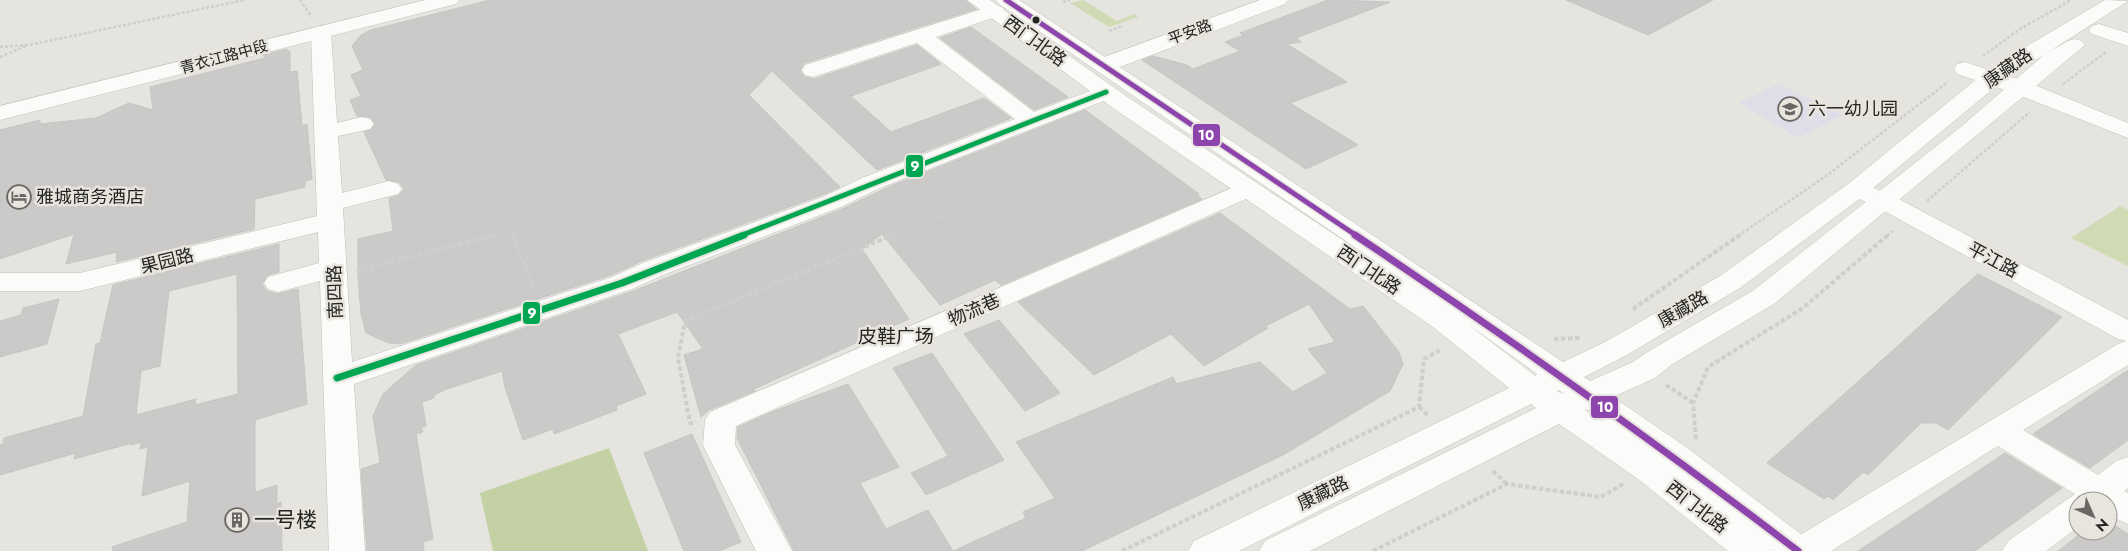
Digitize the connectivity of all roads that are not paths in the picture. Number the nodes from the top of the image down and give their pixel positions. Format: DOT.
graph roads {
  1 [pos="448,0"];
  2 [pos="1278,0"];
  3 [pos="993,4"];
  4 [pos="2119,4"];
  5 [pos="315,23"];
  6 [pos="2099,30"];
  7 [pos="920,35"];
  8 [pos="2128,40"];
  9 [pos="1104,65"];
  10 [pos="1965,69"];
  11 [pos="813,70"];
  12 [pos="1992,78"];
  13 [pos="2020,87"];
  14 [pos="1106,92"];
  15 [pos="0,114"];
  16 [pos="1032,121"];
  17 [pos="362,124"];
  18 [pos="2128,131"];
  19 [pos="326,132"];
  20 [pos="389,189"];
  21 [pos="1248,189"];
  22 [pos="1857,189"];
  23 [pos="1884,201"];
  24 [pos="331,212"];
  25 [pos="334,273"];
  26 [pos="0,282"];
  27 [pos="278,282"];
  28 [pos="2128,332"];
  29 [pos="2128,351"];
  30 [pos="1560,375"];
  31 [pos="337,378"];
  32 [pos="1532,389"];
  33 [pos="1574,402"];
  34 [pos="1999,431"];
  35 [pos="2128,470"];
  36 [pos="2076,491"];
  37 [pos="2100,491"];
  38 [pos="2068,515"];
  39 [pos="347,551"];
  40 [pos="774,551"];
  41 [pos="1206,551"];
  42 [pos="1277,551"];
  43 [pos="1753,551"];
  44 [pos="1798,551"];
  45 [pos="1802,551"];
  46 [pos="2020,551"];
  1 -- 5 [label="main road, 青衣江路中段"];
  2 -- 9 [label="main road, 平安路"];
  3 -- 7 [label="main road"];
  3 -- 9 [label="main road, 西门北路"];
  3 -- 14 [label="main road, 西门北路"];
  4 -- 6 [label="main road, 康藏路"];
  4 -- 12 [label="main road, 康藏路"];
  5 -- 15 [label="main road, 青衣江路中段"];
  5 -- 19 [label="main road, 南四路"];
  6 -- 8 [label="main road"];
  6 -- 13 [label="main road, 康藏路"];
  7 -- 11 [label="main road"];
  7 -- 16 [label="main road"];
  9 -- 30 [label="main road, 西门北路"];
  10 -- 12 [label="main road"];
  12 -- 13 [label="main road"];
  12 -- 22 [label="main road, 康藏路"];
  13 -- 18 [label="main road"];
  13 -- 23 [label="main road, 康藏路"];
  14 -- 16 [label="main road"];
  14 -- 21 [label="main road, 西门北路"];
  16 -- 31 [label="main road"];
  17 -- 19 [label="main road"];
  19 -- 24 [label="main road, 南四路"];
  20 -- 24 [label="main road, 果园路"];
  21 -- 32 [label="main road, 西门北路"];
  21 -- 40 [label="main road, 物流巷"];
  22 -- 23 [label="main road, 平江路"];
  22 -- 30 [label="main road, 康藏路"];
  23 -- 28 [label="main road, 平江路"];
  23 -- 33 [label="main road, 康藏路"];
  24 -- 25 [label="main road, 南四路"];
  24 -- 26 [label="main road, 果园路"];
  25 -- 27 [label="main road"];
  25 -- 31 [label="main road, 南四路"];
  29 -- 34 [label="main road"];
  30 -- 32 [label="main road, 康藏路"];
  30 -- 33 [label="main road, 西门北路"];
  31 -- 39 [label="main road, 南四路"];
  32 -- 33 [label="main road, 西门北路"];
  32 -- 41 [label="main road, 康藏路"];
  33 -- 42 [label="main road, 康藏路"];
  33 -- 43 [label="main road, 西门北路"];
  33 -- 44 [label="main road, 西门北路"];
  34 -- 36 [label="main road"];
  34 -- 45 [label="main road"];
  35 -- 37 [label="main road"];
  38 -- 46 [label="main road"];
}
